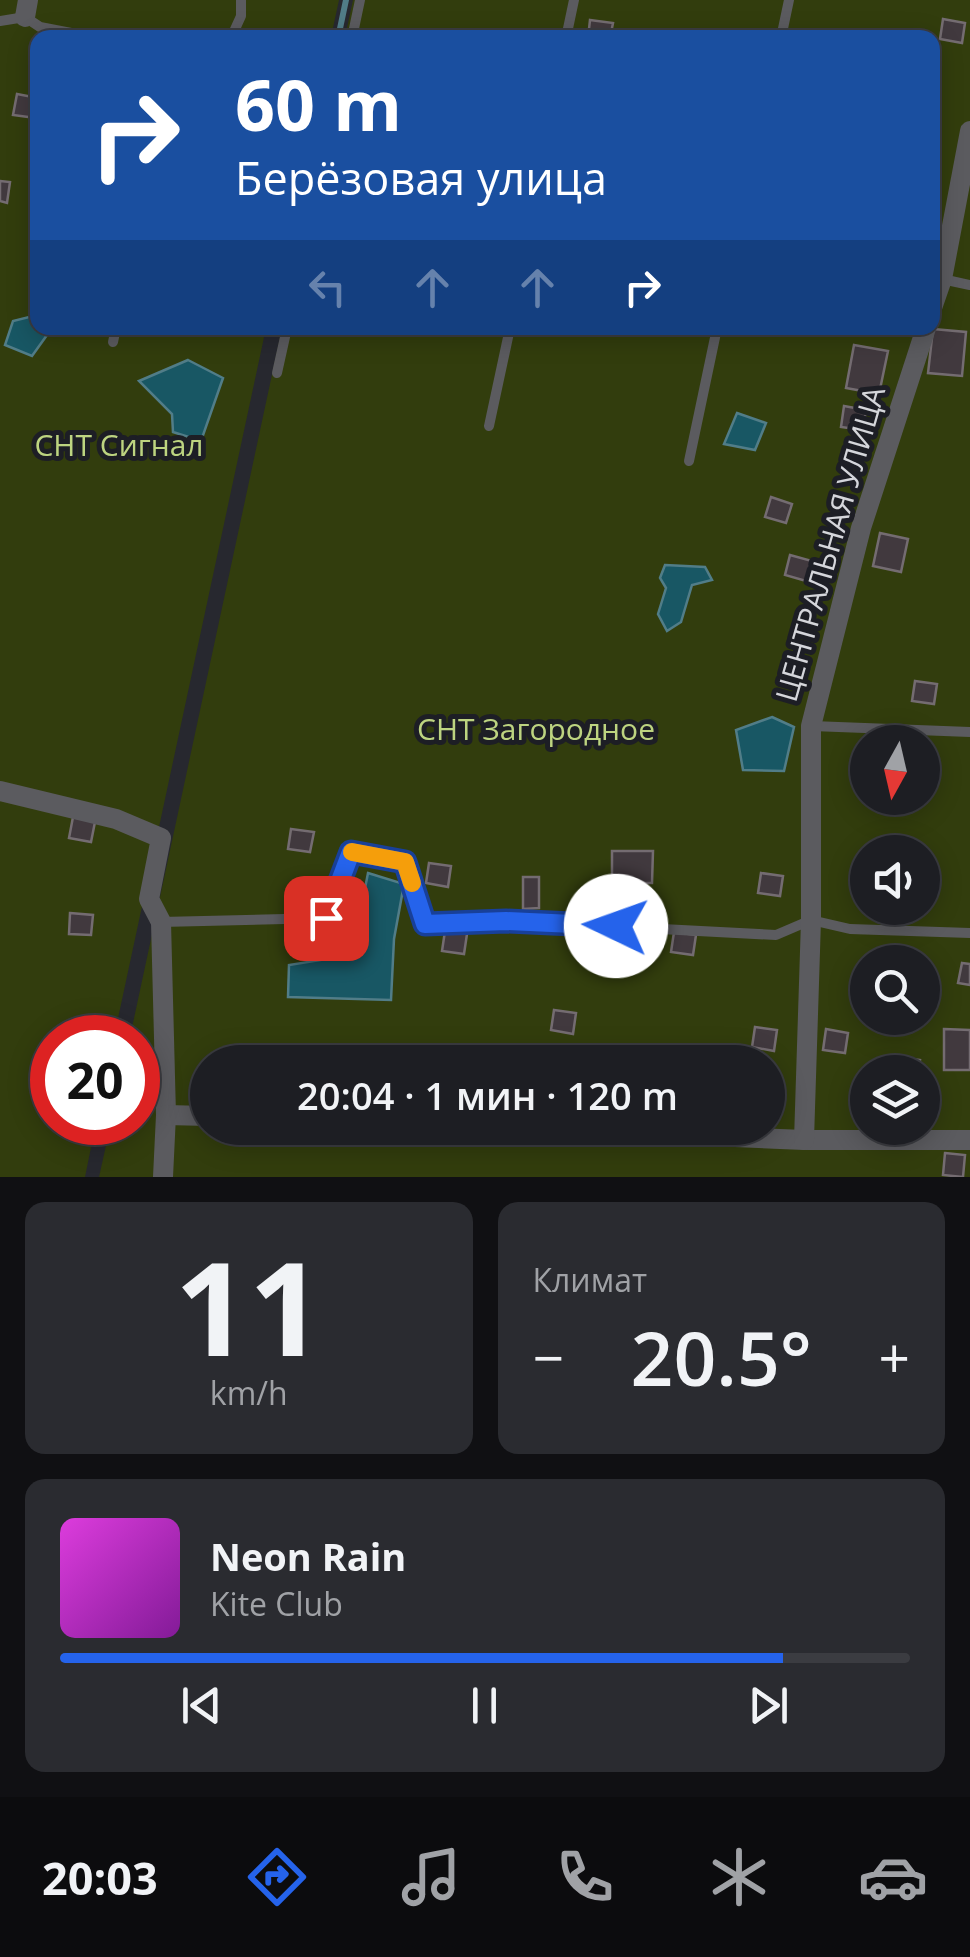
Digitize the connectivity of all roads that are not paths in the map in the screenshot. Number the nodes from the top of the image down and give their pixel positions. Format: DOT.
graph roads {
  1 [pos="241,0"];
  2 [pos="360,0"];
  3 [pos="574,0"];
  4 [pos="789,0"];
  5 [pos="27,9"];
  6 [pos="0,22"];
  7 [pos="51,30"];
  8 [pos="235,30"];
  9 [pos="354,30"];
  10 [pos="568,30"];
  11 [pos="783,30"];
  12 [pos="970,131"];
  13 [pos="940,265"];
  14 [pos="940,279"];
  15 [pos="970,285"];
  16 [pos="114,335"];
  17 [pos="286,335"];
  18 [pos="508,335"];
  19 [pos="716,335"];
  20 [pos="924,335"];
  21 [pos="113,342"];
  22 [pos="278,373"];
  23 [pos="489,426"];
  24 [pos="689,461"];
  25 [pos="810,726"];
  26 [pos="970,732"];
  27 [pos="0,791"];
  28 [pos="811,920"];
  29 [pos="161,922"];
  30 [pos="970,933"];
  31 [pos="166,1115"];
  32 [pos="190,1116"];
  33 [pos="785,1139"];
  34 [pos="804,1140"];
  35 [pos="970,1140"];
  36 [pos="163,1177"];
  1 -- 8 [label="lane"];
  2 -- 9 [label="lane"];
  3 -- 10 [label="lane"];
  4 -- 11 [label="lane"];
  5 -- 6 [label="lane"];
  5 -- 7 [label="lane"];
  12 -- 13 [label="street"];
  14 -- 15 [label="lane"];
  16 -- 21 [label="lane"];
  17 -- 22 [label="lane"];
  18 -- 23 [label="lane"];
  19 -- 24 [label="lane"];
  20 -- 25 [label="street, ЦЕНТРАЛЬНАЯ УЛИЦА"];
  25 -- 26 [label="lane"];
  25 -- 28 [label="street, ЦЕНТРАЛЬНАЯ УЛИЦА"];
  27 -- 29 [label="street"];
  28 -- 29 [label="lane"];
  28 -- 30 [label="lane"];
  28 -- 34 [label="street, ЦЕНТРАЛЬНАЯ УЛИЦА"];
  29 -- 31 [label="street"];
  31 -- 32 [label="street"];
  31 -- 36 [label="street"];
  33 -- 34 [label="street"];
  34 -- 35 [label="street"];
}
